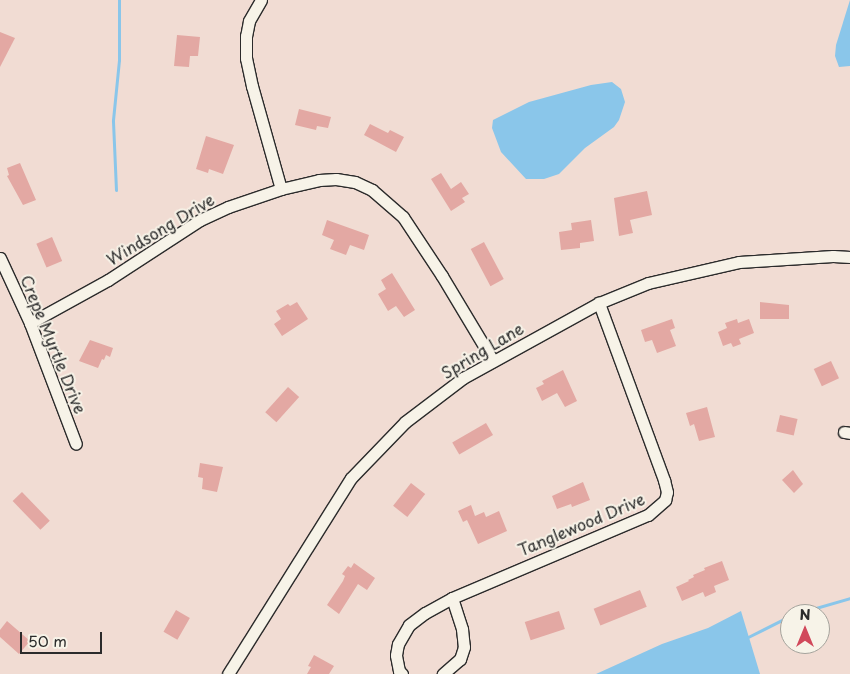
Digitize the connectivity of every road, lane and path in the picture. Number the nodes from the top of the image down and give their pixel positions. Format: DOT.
graph roads {
  1 [pos="262,0"];
  2 [pos="281,189"];
  3 [pos="850,257"];
  4 [pos="0,258"];
  5 [pos="599,303"];
  6 [pos="30,324"];
  7 [pos="493,361"];
  8 [pos="76,444"];
  9 [pos="452,598"];
  10 [pos="228,674"];
  11 [pos="402,674"];
  12 [pos="442,674"];
  1 -- 2 [label="street"];
  2 -- 6 [label="street, Windsong Drive"];
  2 -- 7 [label="street, Windsong Drive"];
  3 -- 5 [label="street, Spring Lane"];
  4 -- 6 [label="street, Crepe Myrtle Drive"];
  5 -- 7 [label="street, Spring Lane"];
  5 -- 9 [label="street, Tanglewood Drive"];
  6 -- 8 [label="street, Crepe Myrtle Drive"];
  7 -- 10 [label="street, Spring Lane"];
  9 -- 11 [label="street, Tanglewood Drive"];
  9 -- 12 [label="street"];
}
